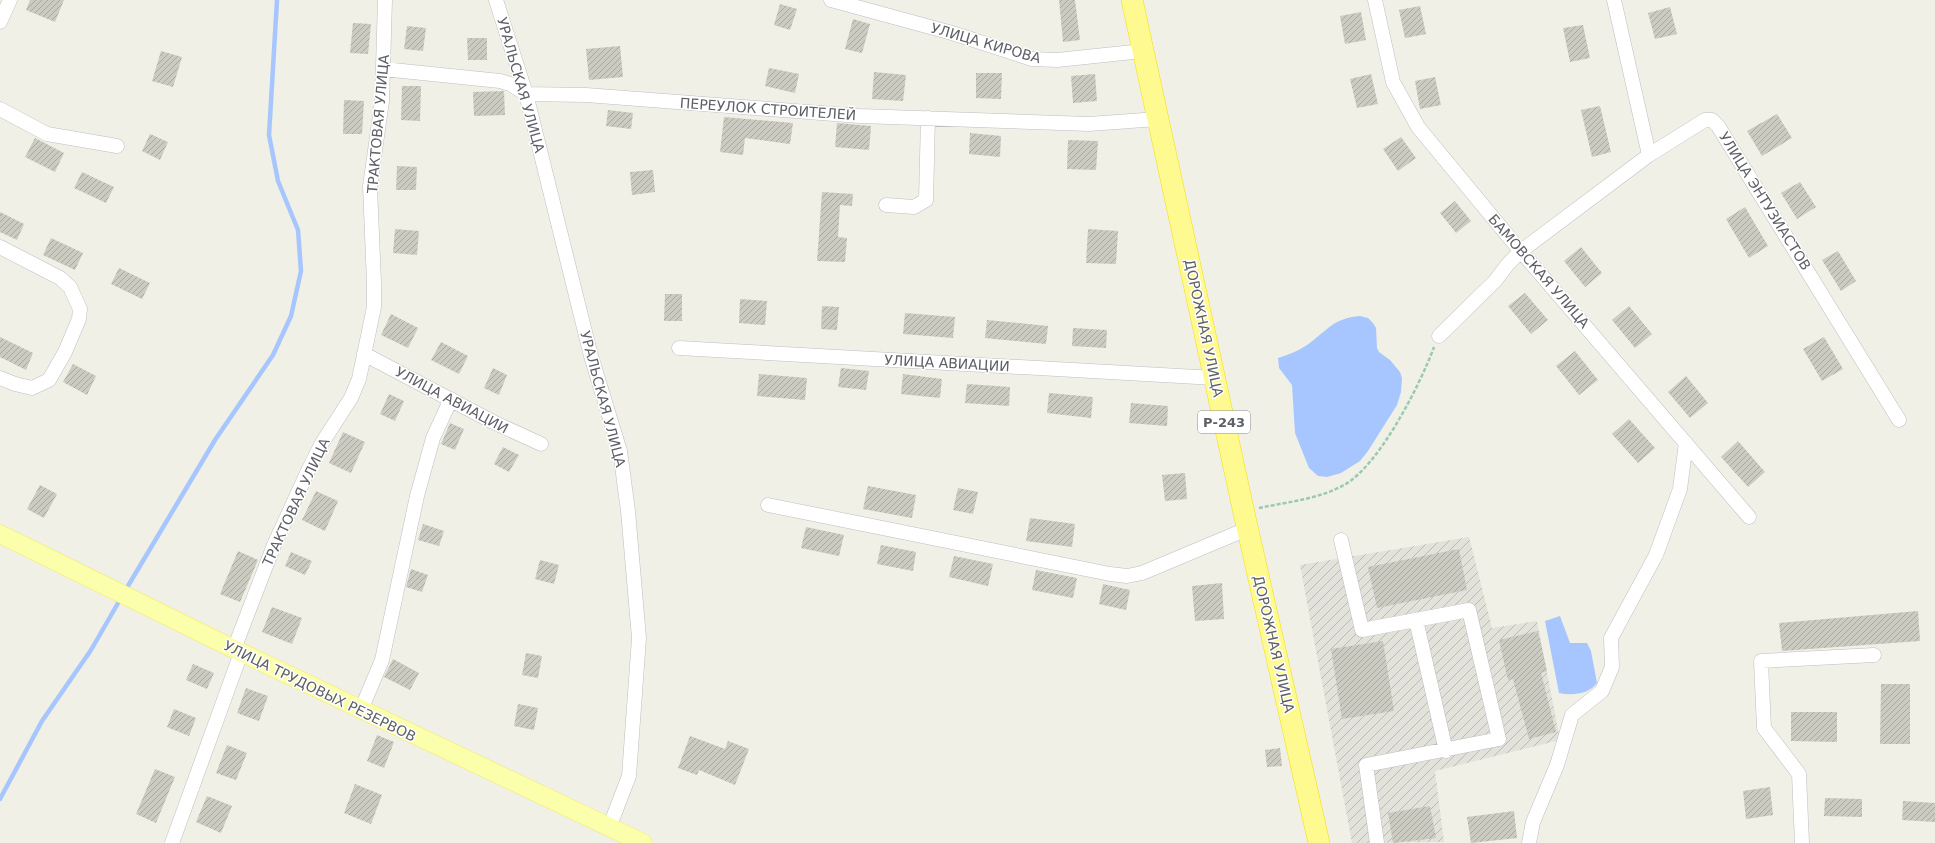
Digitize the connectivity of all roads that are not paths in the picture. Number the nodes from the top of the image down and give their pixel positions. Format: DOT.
graph roads {
  1 [pos="10,0"];
  2 [pos="386,0"];
  3 [pos="496,0"];
  4 [pos="831,0"];
  5 [pos="1132,0"];
  6 [pos="1375,0"];
  7 [pos="1614,0"];
  8 [pos="0,22"];
  9 [pos="1143,51"];
  10 [pos="382,69"];
  11 [pos="526,94"];
  12 [pos="0,109"];
  13 [pos="928,118"];
  14 [pos="1158,119"];
  15 [pos="117,146"];
  16 [pos="1649,155"];
  17 [pos="886,205"];
  18 [pos="0,247"];
  19 [pos="1521,251"];
  20 [pos="1439,336"];
  21 [pos="680,348"];
  22 [pos="364,354"];
  23 [pos="0,378"];
  24 [pos="1215,378"];
  25 [pos="452,399"];
  26 [pos="1899,420"];
  27 [pos="1686,443"];
  28 [pos="541,444"];
  29 [pos="768,505"];
  30 [pos="1749,517"];
  31 [pos="1246,521"];
  32 [pos="0,534"];
  33 [pos="1341,540"];
  34 [pos="1416,620"];
  35 [pos="238,651"];
  36 [pos="1874,655"];
  37 [pos="361,710"];
  38 [pos="1446,751"];
  39 [pos="609,828"];
  40 [pos="172,843"];
  41 [pos="643,843"];
  42 [pos="1319,843"];
  43 [pos="1377,843"];
  44 [pos="1529,843"];
  45 [pos="1802,843"];
  1 -- 8 [label="street"];
  2 -- 10 [label="street, ТРАКТОВАЯ УЛИЦА"];
  3 -- 11 [label="street, УРАЛЬСКАЯ УЛИЦА"];
  4 -- 9 [label="street, УЛИЦА КИРОВА"];
  5 -- 9 [label="highway, ДОРОЖНАЯ УЛИЦА / Р-243"];
  6 -- 19 [label="street, БАМОВСКАЯ УЛИЦА"];
  7 -- 16 [label="street"];
  9 -- 14 [label="highway, ДОРОЖНАЯ УЛИЦА / Р-243"];
  10 -- 11 [label="street"];
  10 -- 22 [label="street, ТРАКТОВАЯ УЛИЦА"];
  11 -- 13 [label="street, ПЕРЕУЛОК СТРОИТЕЛЕЙ"];
  11 -- 39 [label="street, УРАЛЬСКАЯ УЛИЦА"];
  12 -- 15 [label="street"];
  13 -- 14 [label="street, ПЕРЕУЛОК СТРОИТЕЛЕЙ"];
  13 -- 17 [label="street"];
  14 -- 24 [label="highway, ДОРОЖНАЯ УЛИЦА / Р-243"];
  16 -- 19 [label="street"];
  16 -- 26 [label="street, УЛИЦА ЭНТУЗИАСТОВ"];
  18 -- 23 [label="street"];
  19 -- 20 [label="street"];
  19 -- 27 [label="street, БАМОВСКАЯ УЛИЦА"];
  21 -- 24 [label="street, УЛИЦА АВИАЦИИ"];
  22 -- 25 [label="street, УЛИЦА АВИАЦИИ"];
  22 -- 35 [label="street, ТРАКТОВАЯ УЛИЦА"];
  24 -- 31 [label="highway, ДОРОЖНАЯ УЛИЦА / Р-243"];
  25 -- 28 [label="street, УЛИЦА АВИАЦИИ"];
  25 -- 37 [label="street"];
  27 -- 30 [label="street, БАМОВСКАЯ УЛИЦА"];
  27 -- 44 [label="street"];
  29 -- 31 [label="street"];
  31 -- 42 [label="highway, ДОРОЖНАЯ УЛИЦА / Р-243"];
  32 -- 35 [label="main road, УЛИЦА ТРУДОВЫХ РЕЗЕРВОВ"];
  33 -- 34 [label="street"];
  34 -- 38 [label="street"];
  34 -- 38 [label="street"];
  35 -- 37 [label="main road, УЛИЦА ТРУДОВЫХ РЕЗЕРВОВ"];
  35 -- 40 [label="street, ТРАКТОВАЯ УЛИЦА"];
  36 -- 45 [label="street"];
  37 -- 39 [label="main road, УЛИЦА ТРУДОВЫХ РЕЗЕРВОВ"];
  38 -- 43 [label="street"];
  39 -- 41 [label="main road, УЛИЦА ТРУДОВЫХ РЕЗЕРВОВ"];
}
